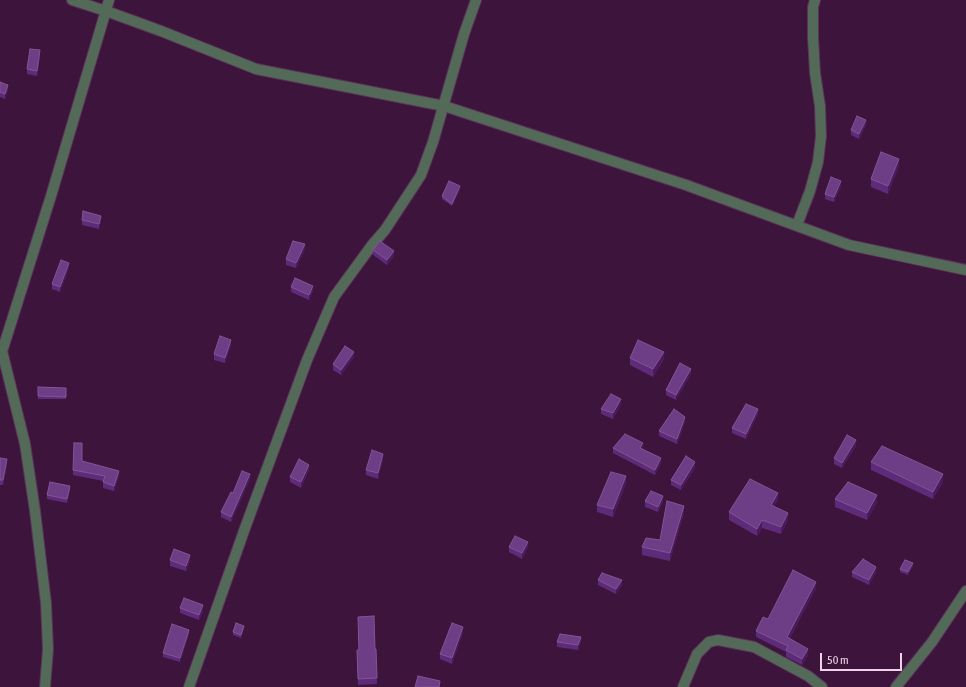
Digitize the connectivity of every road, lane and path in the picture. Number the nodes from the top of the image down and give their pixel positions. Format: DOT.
graph roads {
  1 [pos="72,0"];
  2 [pos="109,0"];
  3 [pos="476,0"];
  4 [pos="815,0"];
  5 [pos="106,11"];
  6 [pos="444,106"];
  7 [pos="797,225"];
  8 [pos="966,270"];
  9 [pos="1,352"];
  10 [pos="966,591"];
  11 [pos="45,687"];
  12 [pos="189,687"];
  13 [pos="683,687"];
  14 [pos="822,687"];
  15 [pos="896,687"];
  1 -- 5 [label="street"];
  2 -- 5 [label="street"];
  3 -- 6 [label="street"];
  4 -- 7 [label="street"];
  5 -- 6 [label="street"];
  5 -- 9 [label="street"];
  6 -- 7 [label="street"];
  6 -- 12 [label="street"];
  7 -- 8 [label="street"];
  9 -- 11 [label="street"];
  10 -- 15 [label="street"];
  13 -- 14 [label="street"];
}
